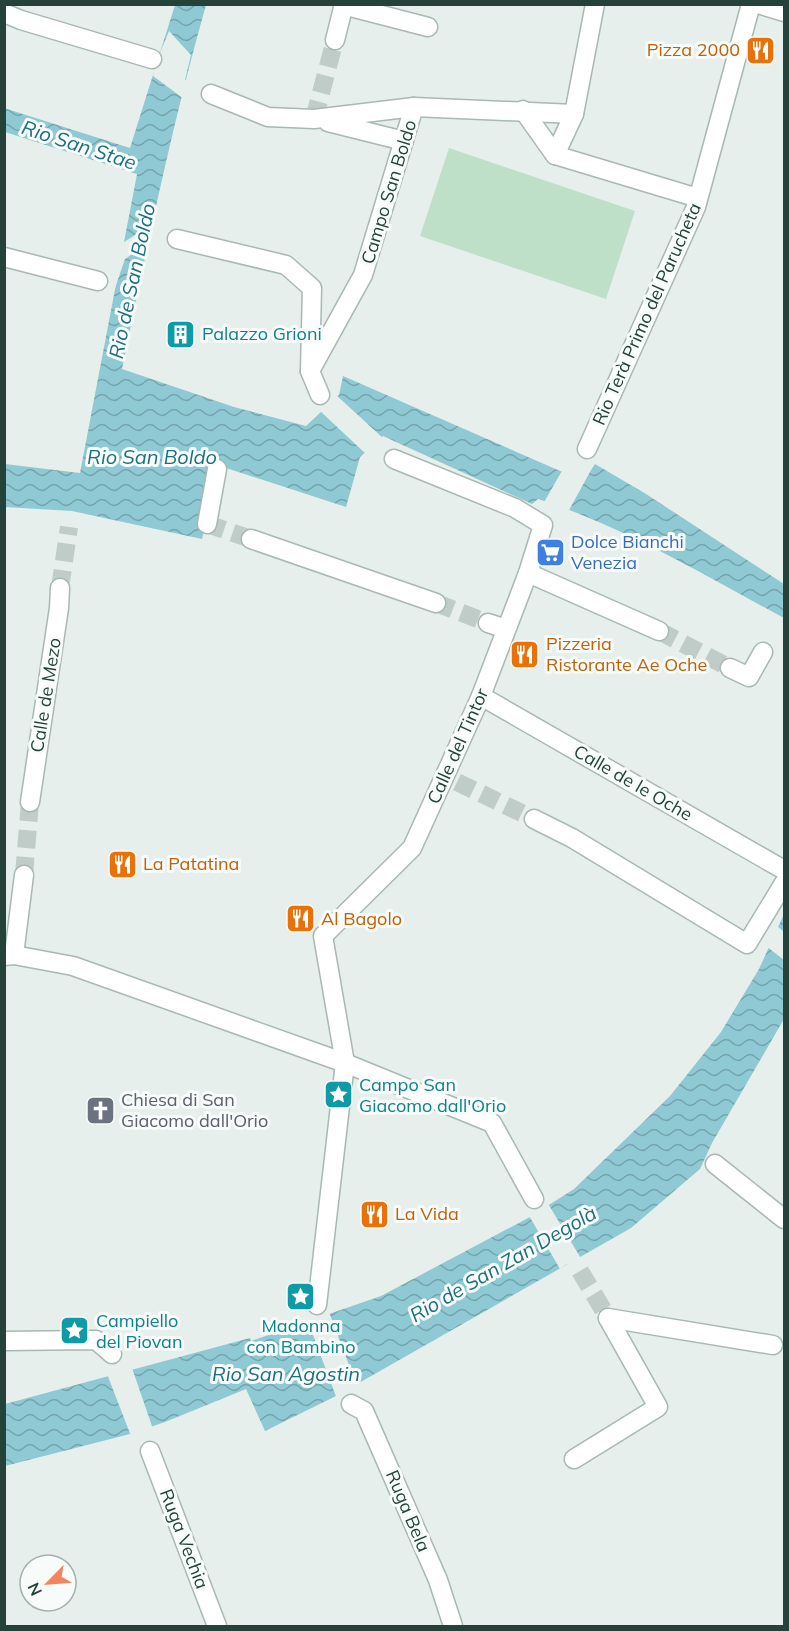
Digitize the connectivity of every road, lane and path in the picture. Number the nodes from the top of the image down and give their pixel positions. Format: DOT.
graph roads {
  1 [pos="595,4"];
  2 [pos="751,4"];
  3 [pos="344,5"];
  4 [pos="4,12"];
  5 [pos="428,27"];
  6 [pos="335,40"];
  7 [pos="152,59"];
  8 [pos="211,94"];
  9 [pos="414,107"];
  10 [pos="523,110"];
  11 [pos="574,112"];
  12 [pos="314,119"];
  13 [pos="404,141"];
  14 [pos="555,155"];
  15 [pos="698,198"];
  16 [pos="177,239"];
  17 [pos="4,257"];
  18 [pos="98,281"];
  19 [pos="310,371"];
  20 [pos="320,396"];
  21 [pos="587,449"];
  22 [pos="394,459"];
  23 [pos="213,474"];
  24 [pos="207,524"];
  25 [pos="251,539"];
  26 [pos="528,573"];
  27 [pos="60,588"];
  28 [pos="436,603"];
  29 [pos="488,623"];
  30 [pos="506,629"];
  31 [pos="659,632"];
  32 [pos="764,652"];
  33 [pos="730,668"];
  34 [pos="481,696"];
  35 [pos="30,802"];
  36 [pos="534,819"];
  37 [pos="784,870"];
  38 [pos="24,875"];
  39 [pos="784,883"];
  40 [pos="9,955"];
  41 [pos="345,1063"];
  42 [pos="715,1164"];
  43 [pos="534,1199"];
  44 [pos="784,1219"];
  45 [pos="318,1305"];
  46 [pos="4,1341"];
  47 [pos="773,1345"];
  48 [pos="112,1354"];
  49 [pos="351,1404"];
  50 [pos="150,1451"];
  51 [pos="574,1459"];
  52 [pos="217,1626"];
  53 [pos="453,1626"];
  1 -- 11 [label="street"];
  2 -- 15 [label="street, Rio Terà Primo del Parucheta"];
  3 -- 5 [label="street"];
  3 -- 6 [label="street"];
  4 -- 7 [label="street"];
  8 -- 12 [label="street"];
  9 -- 10 [label="street, Campo San Boldo"];
  9 -- 12 [label="street"];
  9 -- 13 [label="street, Campo San Boldo"];
  10 -- 11 [label="street, Campo San Boldo"];
  10 -- 14 [label="street"];
  11 -- 14 [label="street"];
  12 -- 13 [label="street"];
  13 -- 19 [label="street, Campo San Boldo"];
  14 -- 15 [label="street"];
  15 -- 21 [label="street, Rio Terà Primo del Parucheta"];
  16 -- 19 [label="street"];
  17 -- 18 [label="street"];
  19 -- 20 [label="street"];
  22 -- 26 [label="street, Calle del Tintor"];
  23 -- 24 [label="street"];
  25 -- 28 [label="street"];
  26 -- 30 [label="street, Calle del Tintor"];
  26 -- 31 [label="street"];
  27 -- 35 [label="street, Calle de Mezo"];
  29 -- 30 [label="street"];
  30 -- 34 [label="street, Calle del Tintor"];
  32 -- 33 [label="street"];
  34 -- 37 [label="street, Calle de le Oche"];
  34 -- 41 [label="street, Calle del Tintor"];
  36 -- 39 [label="street"];
  38 -- 40 [label="street"];
  40 -- 41 [label="street"];
  41 -- 43 [label="street"];
  41 -- 45 [label="street"];
  42 -- 44 [label="street"];
  46 -- 48 [label="street"];
  47 -- 51 [label="street"];
  49 -- 53 [label="street, Ruga Bela"];
  50 -- 52 [label="street, Ruga Vechia"];
}
